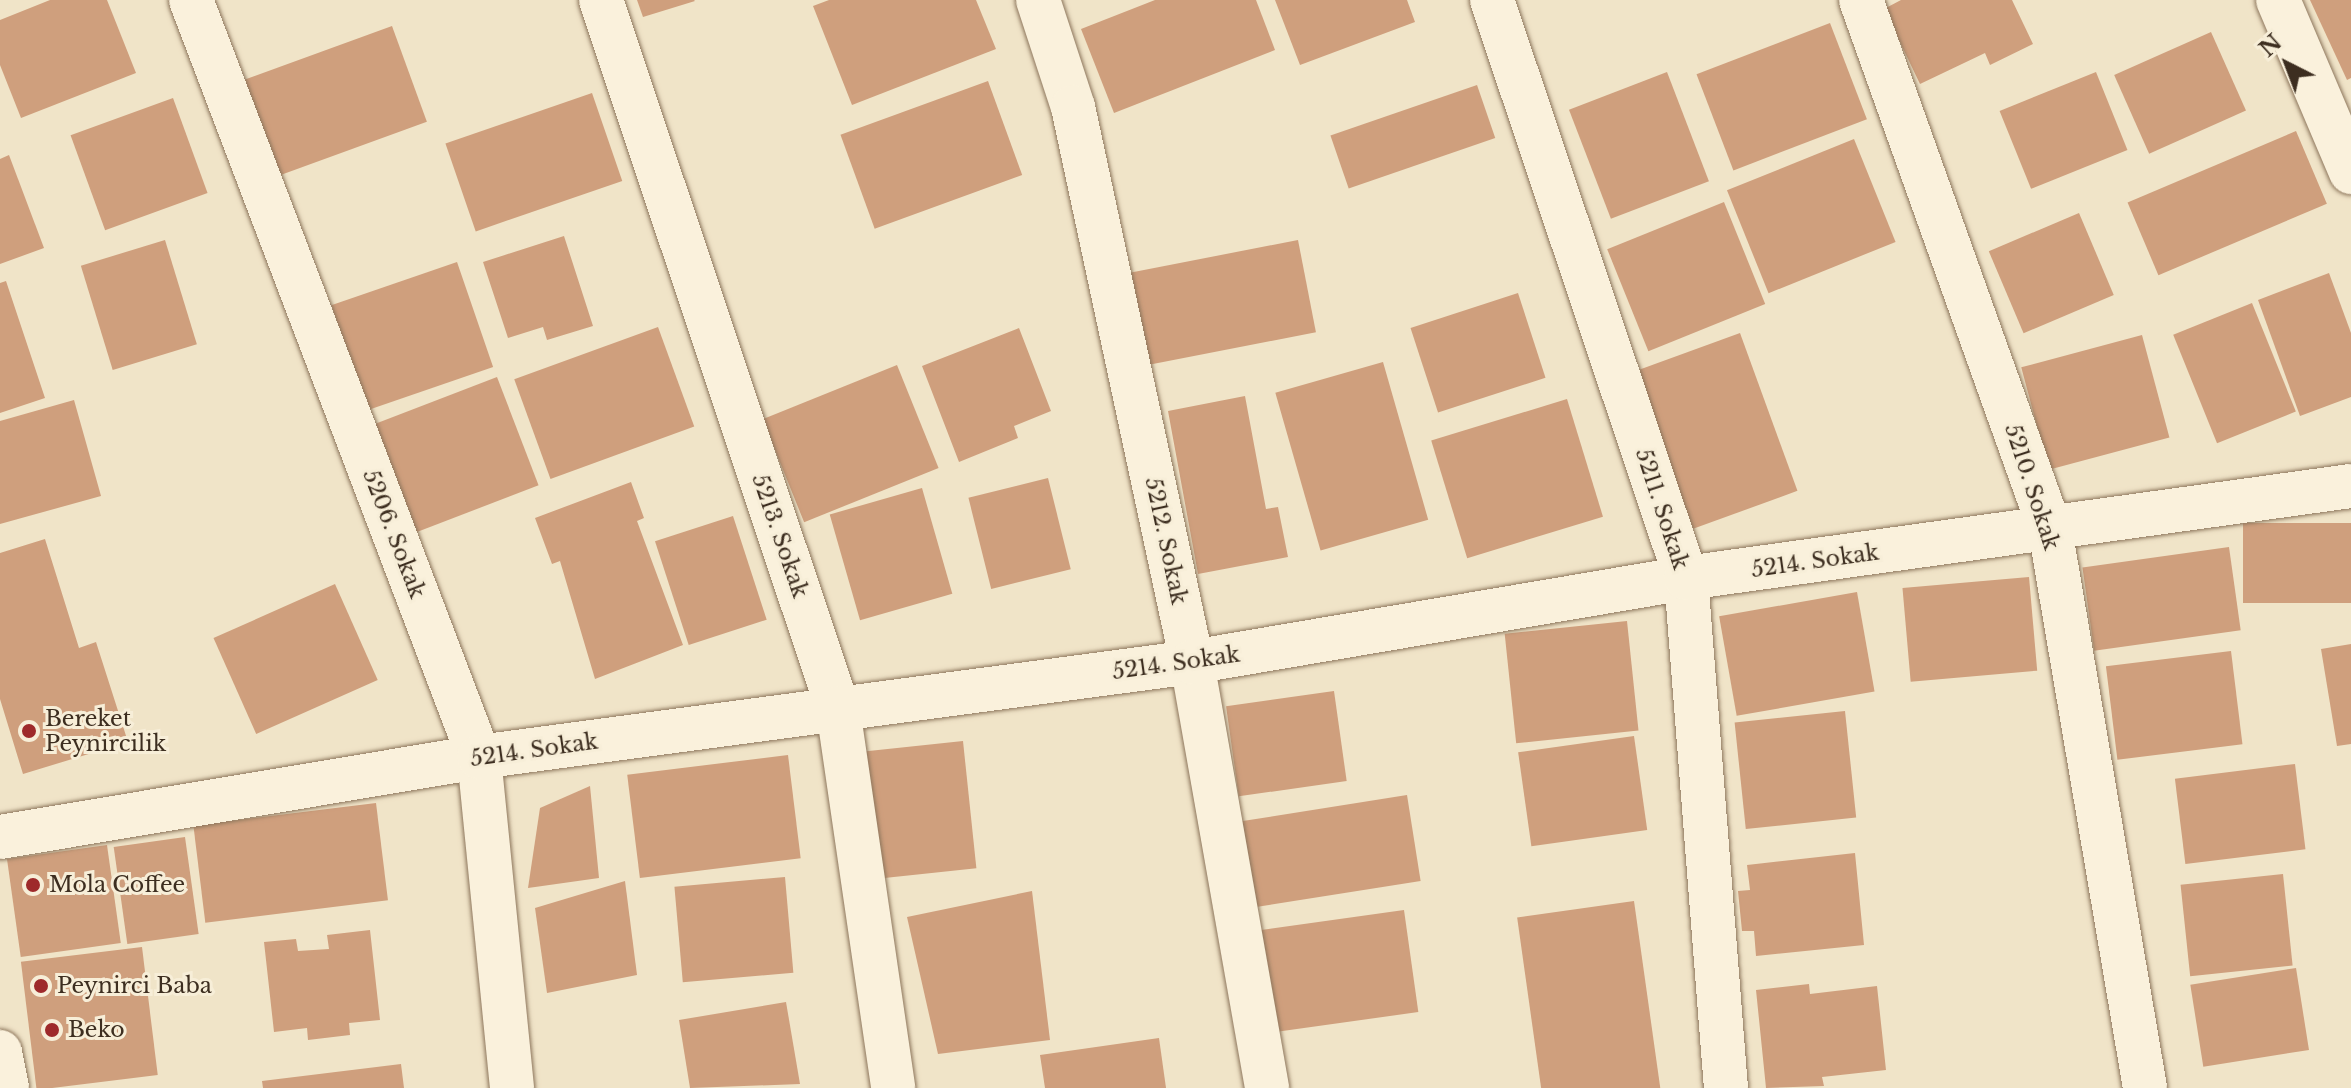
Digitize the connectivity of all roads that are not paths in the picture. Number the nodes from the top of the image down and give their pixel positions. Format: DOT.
graph roads {
  1 [pos="191,0"];
  2 [pos="601,0"];
  3 [pos="1038,0"];
  4 [pos="1492,0"];
  5 [pos="1861,0"];
  6 [pos="2278,0"];
  7 [pos="2351,172"];
  8 [pos="2351,486"];
  9 [pos="2050,529"];
  10 [pos="1686,578"];
  11 [pos="1192,662"];
  12 [pos="838,709"];
  13 [pos="479,757"];
  14 [pos="0,837"];
  15 [pos="0,1052"];
  16 [pos="7,1088"];
  17 [pos="512,1088"];
  18 [pos="893,1088"];
  19 [pos="1267,1088"];
  20 [pos="1726,1088"];
  21 [pos="2145,1088"];
  1 -- 13 [label="street, 5206. Sokak"];
  2 -- 12 [label="street, 5213. Sokak"];
  3 -- 11 [label="street, 5212. Sokak"];
  4 -- 10 [label="street, 5211. Sokak"];
  5 -- 9 [label="street, 5210. Sokak"];
  6 -- 7 [label="street"];
  8 -- 9 [label="street, 5214. Sokak"];
  9 -- 10 [label="street, 5214. Sokak"];
  9 -- 21 [label="street, 5210. Sokak"];
  10 -- 11 [label="street, 5214. Sokak"];
  10 -- 20 [label="street, 5211. Sokak"];
  11 -- 12 [label="street, 5214. Sokak"];
  11 -- 19 [label="street, 5212. Sokak"];
  12 -- 13 [label="street, 5214. Sokak"];
  12 -- 18 [label="street, 5213. Sokak"];
  13 -- 14 [label="street, 5214. Sokak"];
  13 -- 17 [label="street, 5206. Sokak"];
  15 -- 16 [label="street"];
}
